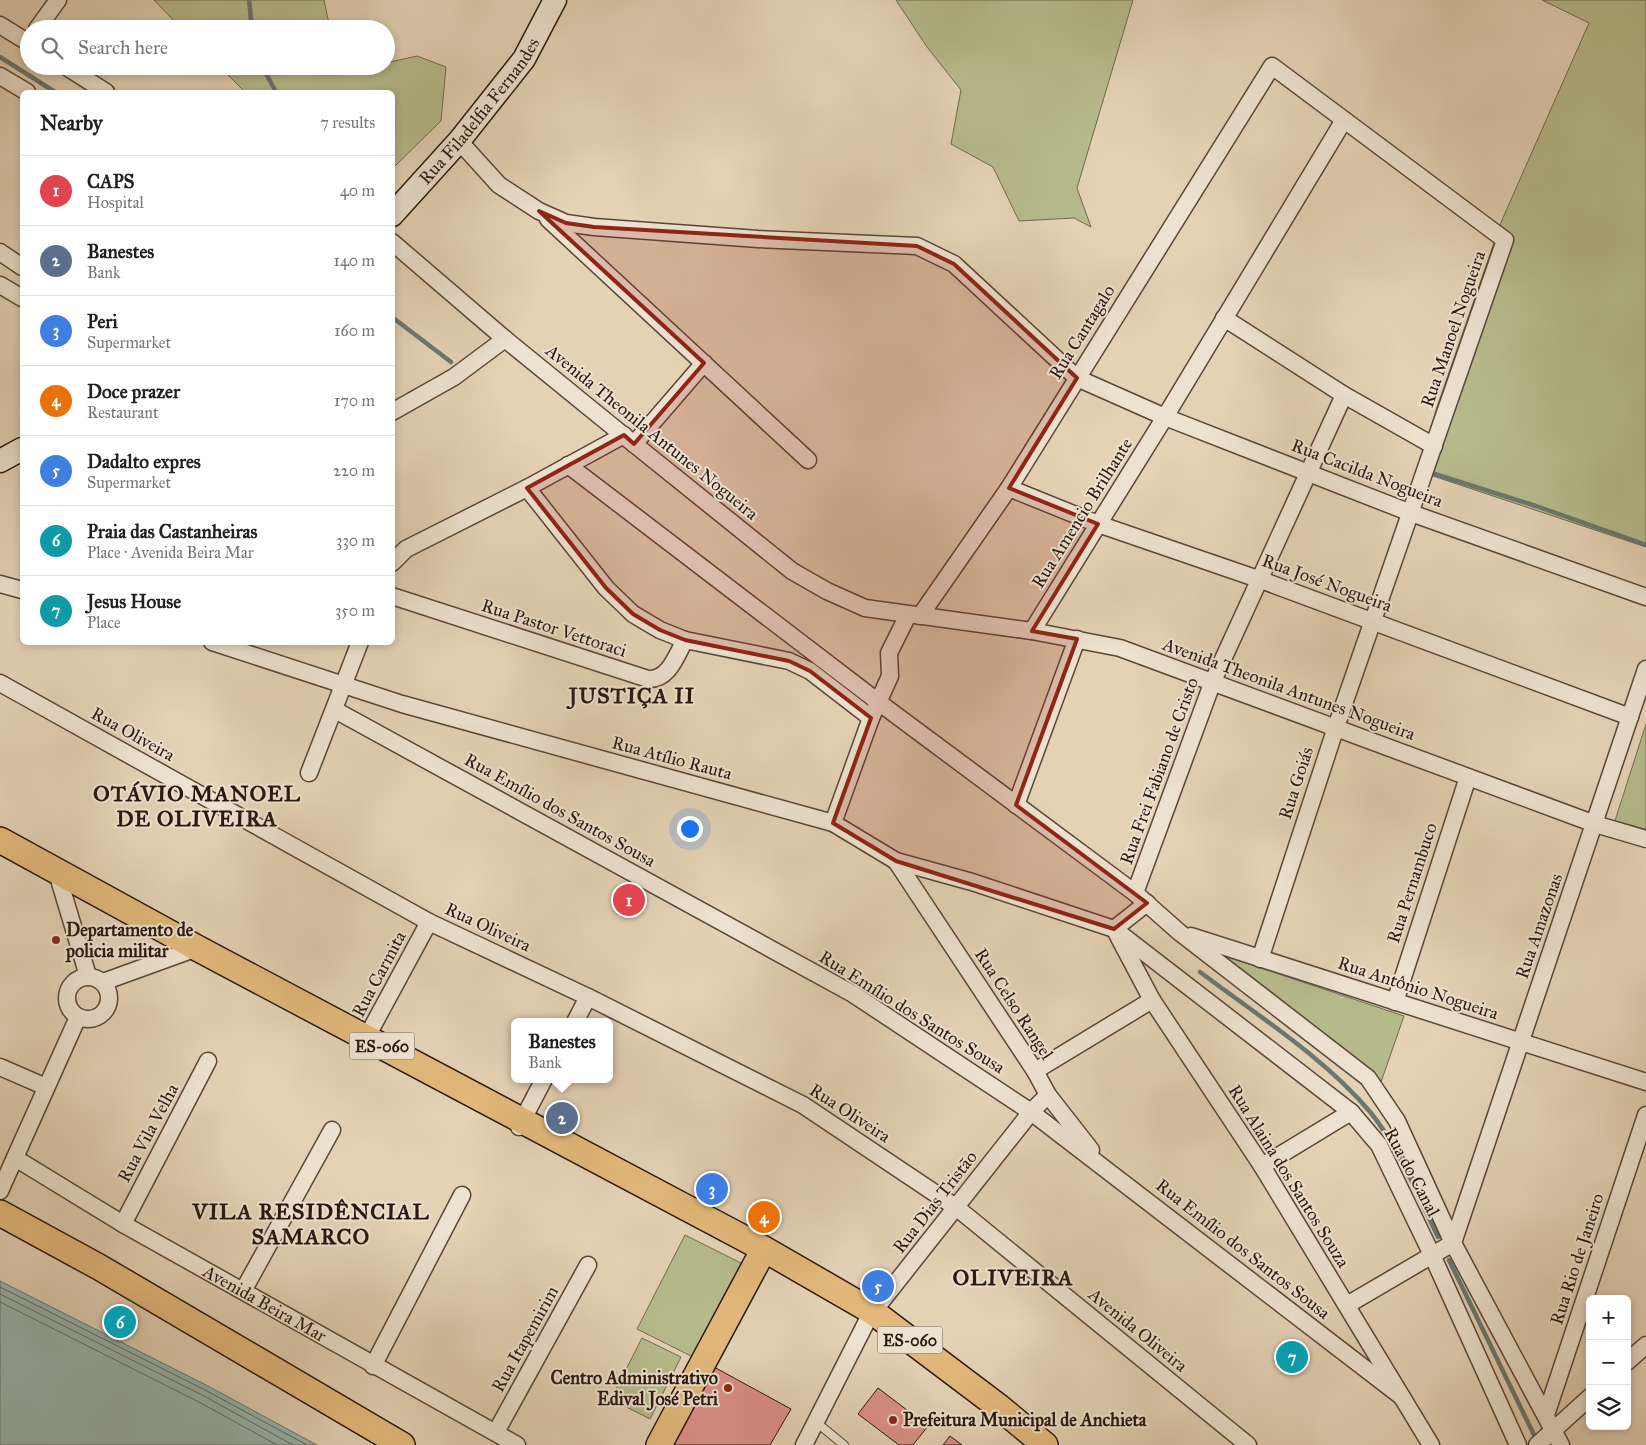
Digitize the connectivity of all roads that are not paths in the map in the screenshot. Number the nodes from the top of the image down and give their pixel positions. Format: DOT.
graph roads {
  1 [pos="58,0"];
  2 [pos="556,0"];
  3 [pos="44,20"];
  4 [pos="0,25"];
  5 [pos="20,37"];
  6 [pos="1272,66"];
  7 [pos="79,75"];
  8 [pos="0,76"];
  9 [pos="24,90"];
  10 [pos="103,90"];
  11 [pos="1344,120"];
  12 [pos="459,141"];
  13 [pos="539,211"];
  14 [pos="395,213"];
  15 [pos="395,245"];
  16 [pos="0,252"];
  17 [pos="20,266"];
  18 [pos="0,285"];
  19 [pos="20,297"];
  20 [pos="1224,318"];
  21 [pos="505,339"];
  22 [pos="704,363"];
  23 [pos="1076,378"];
  24 [pos="1344,395"];
  25 [pos="395,410"];
  26 [pos="1165,417"];
  27 [pos="629,439"];
  28 [pos="1434,446"];
  29 [pos="20,450"];
  30 [pos="808,460"];
  31 [pos="0,462"];
  32 [pos="568,466"];
  33 [pos="1310,473"];
  34 [pos="527,488"];
  35 [pos="1009,488"];
  36 [pos="1411,513"];
  37 [pos="1098,524"];
  38 [pos="395,560"];
  39 [pos="1261,580"];
  40 [pos="0,584"];
  41 [pos="20,589"];
  42 [pos="395,597"];
  43 [pos="1646,597"];
  44 [pos="914,615"];
  45 [pos="1373,621"];
  46 [pos="1032,631"];
  47 [pos="1076,639"];
  48 [pos="685,640"];
  49 [pos="221,645"];
  50 [pos="359,645"];
  51 [pos="1646,669"];
  52 [pos="1213,681"];
  53 [pos="0,683"];
  54 [pos="344,685"];
  55 [pos="877,701"];
  56 [pos="335,710"];
  57 [pos="1630,717"];
  58 [pos="871,718"];
  59 [pos="1336,727"];
  60 [pos="309,773"];
  61 [pos="1468,776"];
  62 [pos="1016,805"];
  63 [pos="833,823"];
  64 [pos="1595,824"];
  65 [pos="1646,839"];
  66 [pos="0,840"];
  67 [pos="0,850"];
  68 [pos="896,861"];
  69 [pos="62,879"];
  70 [pos="1141,898"];
  71 [pos="429,922"];
  72 [pos="1114,929"];
  73 [pos="1179,932"];
  74 [pos="192,950"];
  75 [pos="1260,959"];
  76 [pos="88,976"];
  77 [pos="103,982"];
  78 [pos="588,997"];
  79 [pos="1152,1000"];
  80 [pos="1395,1002"];
  81 [pos="78,1017"];
  82 [pos="576,1018"];
  83 [pos="365,1041"];
  84 [pos="1520,1042"];
  85 [pos="208,1061"];
  86 [pos="0,1067"];
  87 [pos="1035,1071"];
  88 [pos="1646,1082"];
  89 [pos="542,1083"];
  90 [pos="46,1087"];
  91 [pos="1048,1095"];
  92 [pos="1031,1112"];
  93 [pos="1351,1112"];
  94 [pos="1646,1115"];
  95 [pos="521,1124"];
  96 [pos="332,1130"];
  97 [pos="15,1158"];
  98 [pos="1103,1166"];
  99 [pos="1262,1166"];
  100 [pos="0,1191"];
  101 [pos="462,1195"];
  102 [pos="957,1208"];
  103 [pos="0,1213"];
  104 [pos="123,1224"];
  105 [pos="1453,1243"];
  106 [pos="763,1251"];
  107 [pos="1432,1255"];
  108 [pos="588,1265"];
  109 [pos="243,1291"];
  110 [pos="1347,1305"];
  111 [pos="871,1315"];
  112 [pos="1646,1345"];
  113 [pos="1631,1358"];
  114 [pos="373,1366"];
  115 [pos="1402,1397"];
  116 [pos="1586,1401"];
  117 [pos="816,1422"];
  118 [pos="496,1432"];
  119 [pos="1550,1434"];
  120 [pos="402,1445"];
  121 [pos="517,1445"];
  122 [pos="659,1445"];
  123 [pos="804,1445"];
  124 [pos="844,1445"];
  125 [pos="1035,1445"];
  126 [pos="1045,1445"];
  127 [pos="1248,1445"];
  128 [pos="1431,1445"];
  129 [pos="1518,1445"];
  1 -- 3 [label="street"];
  2 -- 12 [label="main road, Rua Filadelfia Fernandes"];
  4 -- 5 [label="street"];
  6 -- 11 [label="street, Rua Manoel Nogueira"];
  6 -- 23 [label="street, Rua Cantagalo"];
  7 -- 10 [label="street"];
  8 -- 9 [label="street"];
  11 -- 20 [label="street, Rua Amencio Brilhante"];
  11 -- 28 [label="street, Rua Manoel Nogueira"];
  12 -- 13 [label="street"];
  12 -- 14 [label="main road, Rua Filadelfia Fernandes"];
  13 -- 22 [label="street"];
  13 -- 23 [label="street, Rua Cacilda Nogueira"];
  15 -- 21 [label="street, Avenida Theonila Antunes Nogueira"];
  16 -- 17 [label="street"];
  18 -- 19 [label="street"];
  20 -- 24 [label="street"];
  20 -- 26 [label="street, Rua Amencio Brilhante"];
  21 -- 25 [label="street"];
  21 -- 27 [label="street, Avenida Theonila Antunes Nogueira"];
  22 -- 27 [label="street"];
  22 -- 30 [label="street"];
  23 -- 26 [label="street, Rua Cacilda Nogueira"];
  23 -- 35 [label="street, Rua Cantagalo"];
  24 -- 28 [label="street"];
  24 -- 33 [label="street, Rua Frei Fabiano de Cristo"];
  26 -- 33 [label="street, Rua Cacilda Nogueira"];
  26 -- 37 [label="street, Rua Amencio Brilhante"];
  27 -- 32 [label="street"];
  27 -- 44 [label="street, Avenida Theonila Antunes Nogueira"];
  28 -- 36 [label="street, Rua Manoel Nogueira"];
  29 -- 31 [label="main road"];
  32 -- 34 [label="street"];
  32 -- 55 [label="street"];
  33 -- 36 [label="street, Rua Cacilda Nogueira"];
  33 -- 39 [label="street, Rua Frei Fabiano de Cristo"];
  34 -- 38 [label="street"];
  34 -- 48 [label="street"];
  35 -- 37 [label="street, Rua José Nogueira"];
  35 -- 44 [label="street, Rua Cantagalo"];
  36 -- 43 [label="street, Rua Cacilda Nogueira"];
  36 -- 45 [label="street, Rua Manoel Nogueira"];
  37 -- 39 [label="street, Rua José Nogueira"];
  37 -- 46 [label="street, Rua Amencio Brilhante"];
  39 -- 45 [label="street, Rua José Nogueira"];
  39 -- 52 [label="street, Rua Frei Fabiano de Cristo"];
  40 -- 41 [label="street"];
  42 -- 48 [label="street, Rua Pastor Vettoraci"];
  44 -- 46 [label="street, Avenida Theonila Antunes Nogueira"];
  44 -- 55 [label="street"];
  45 -- 57 [label="street, Rua José Nogueira"];
  45 -- 59 [label="street, Rua Goiás"];
  46 -- 47 [label="street, Avenida Theonila Antunes Nogueira"];
  47 -- 52 [label="street, Avenida Theonila Antunes Nogueira"];
  47 -- 62 [label="street"];
  48 -- 58 [label="street"];
  49 -- 54 [label="street, Rua Atílio Rauta"];
  50 -- 54 [label="street"];
  51 -- 57 [label="street, Rua Amazonas"];
  52 -- 59 [label="street, Avenida Theonila Antunes Nogueira"];
  52 -- 70 [label="street, Rua Frei Fabiano de Cristo"];
  53 -- 71 [label="street, Rua Oliveira"];
  54 -- 56 [label="street"];
  54 -- 63 [label="street, Rua Atílio Rauta"];
  55 -- 58 [label="street"];
  55 -- 62 [label="street"];
  56 -- 60 [label="street"];
  56 -- 92 [label="street, Rua Emílio dos Santos Sousa"];
  57 -- 64 [label="street, Rua Amazonas"];
  58 -- 63 [label="street"];
  59 -- 61 [label="street, Avenida Theonila Antunes Nogueira"];
  59 -- 75 [label="street, Rua Goiás"];
  61 -- 64 [label="street, Avenida Theonila Antunes Nogueira"];
  61 -- 80 [label="street, Rua Pernambuco"];
  62 -- 70 [label="street"];
  63 -- 68 [label="street, Rua Atílio Rauta"];
  64 -- 65 [label="street, Avenida Theonila Antunes Nogueira"];
  64 -- 84 [label="street, Rua Amazonas"];
  66 -- 69 [label="main road, ES-060"];
  67 -- 69 [label="main road, ES-060"];
  68 -- 72 [label="street, Rua Atílio Rauta"];
  68 -- 87 [label="street, Rua Celso Rangel"];
  69 -- 74 [label="main road, ES-060"];
  69 -- 76 [label="street"];
  70 -- 72 [label="street"];
  70 -- 73 [label="street"];
  71 -- 78 [label="street, Rua Oliveira"];
  71 -- 83 [label="street, Rua Carmita"];
  72 -- 79 [label="street, Rua Alaina dos Santos Souza"];
  72 -- 93 [label="street, Rua do Canal"];
  73 -- 75 [label="street, Rua Antônio Nogueira"];
  73 -- 105 [label="street, Rua do Canal"];
  74 -- 77 [label="street"];
  74 -- 83 [label="main road, ES-060"];
  75 -- 80 [label="street, Rua Antônio Nogueira"];
  76 -- 77 [label="street"];
  76 -- 81 [label="street"];
  77 -- 81 [label="street"];
  78 -- 82 [label="street"];
  78 -- 102 [label="street, Rua Oliveira"];
  79 -- 87 [label="street"];
  79 -- 99 [label="street, Rua Alaina dos Santos Souza"];
  80 -- 84 [label="street, Rua Antônio Nogueira"];
  81 -- 90 [label="street"];
  83 -- 95 [label="main road, ES-060"];
  84 -- 88 [label="street, Rua Antônio Nogueira"];
  84 -- 105 [label="street, Rua Amazonas"];
  85 -- 104 [label="street, Rua Vila Velha"];
  86 -- 90 [label="street"];
  87 -- 91 [label="street, Rua Celso Rangel"];
  89 -- 95 [label="street"];
  90 -- 97 [label="street"];
  91 -- 92 [label="street, Rua Dias Tristão"];
  91 -- 98 [label="street, Rua Celso Rangel"];
  92 -- 98 [label="street, Rua Emílio dos Santos Sousa"];
  92 -- 102 [label="street, Rua Dias Tristão"];
  93 -- 99 [label="street"];
  93 -- 107 [label="street, Rua do Canal"];
  94 -- 119 [label="street, Rua Rio de Janeiro"];
  95 -- 106 [label="main road, ES-060"];
  96 -- 109 [label="street"];
  97 -- 100 [label="street"];
  97 -- 104 [label="street, Avenida Beira Mar"];
  98 -- 115 [label="street, Rua Emílio dos Santos Sousa"];
  99 -- 110 [label="street, Rua Alaina dos Santos Souza"];
  101 -- 114 [label="street"];
  102 -- 111 [label="street, Rua Dias Tristão"];
  102 -- 127 [label="street, Avenida Oliveira"];
  103 -- 120 [label="main road"];
  104 -- 109 [label="street, Avenida Beira Mar"];
  105 -- 107 [label="street"];
  105 -- 119 [label="street, Rua do Canal"];
  106 -- 111 [label="main road, ES-060"];
  106 -- 122 [label="main road"];
  107 -- 110 [label="street"];
  107 -- 129 [label="street, Rua do Canal"];
  108 -- 118 [label="street, Rua Itapemirim"];
  109 -- 114 [label="street, Avenida Beira Mar"];
  110 -- 115 [label="street, Rua Alaina dos Santos Souza"];
  111 -- 117 [label="street, Rua Dias Tristão"];
  111 -- 125 [label="main road, ES-060"];
  111 -- 126 [label="main road, ES-060"];
  112 -- 113 [label="street"];
  114 -- 118 [label="street, Avenida Beira Mar"];
  115 -- 128 [label="street, Rua Alaina dos Santos Souza"];
  116 -- 119 [label="street"];
  117 -- 123 [label="street, Rua Dias Tristão"];
  117 -- 124 [label="lane"];
  118 -- 121 [label="street, Avenida Beira Mar"];
}
